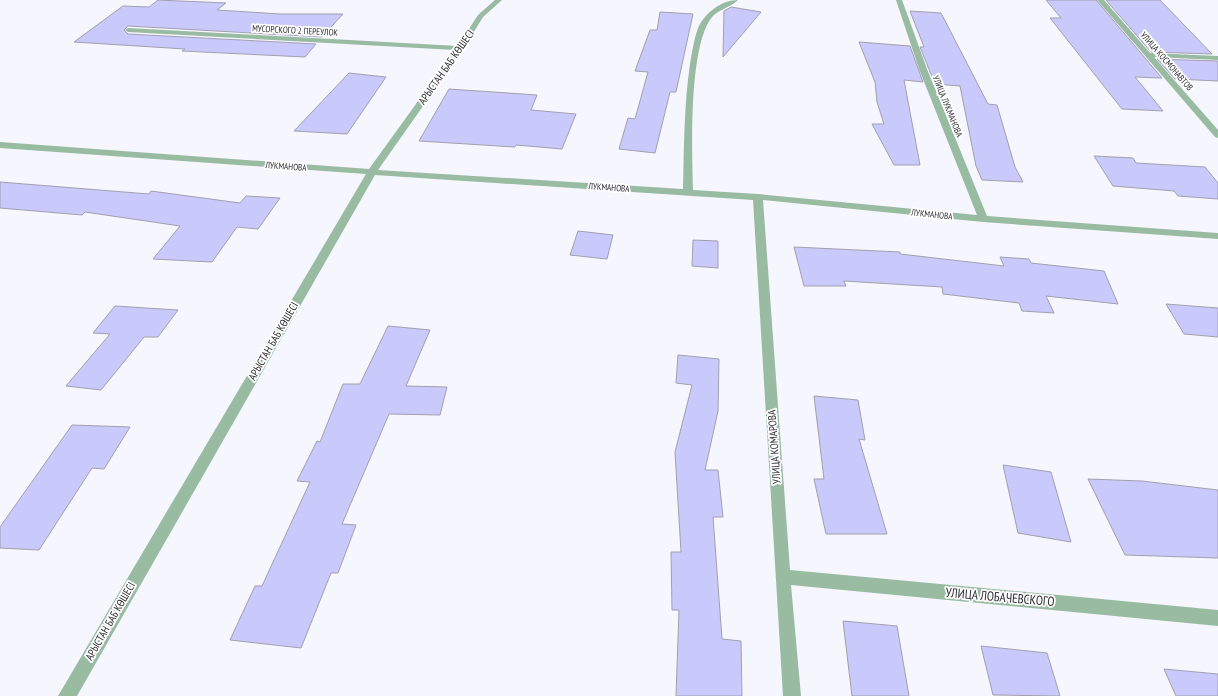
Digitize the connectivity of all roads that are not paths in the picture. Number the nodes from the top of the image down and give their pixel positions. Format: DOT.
graph roads {
  1 [pos="492,0"];
  2 [pos="499,0"];
  3 [pos="735,0"];
  4 [pos="899,0"];
  5 [pos="1100,0"];
  6 [pos="480,16"];
  7 [pos="128,30"];
  8 [pos="460,48"];
  9 [pos="1149,55"];
  10 [pos="1218,58"];
  11 [pos="1218,135"];
  12 [pos="2,147"];
  13 [pos="372,172"];
  14 [pos="688,192"];
  15 [pos="758,197"];
  16 [pos="983,219"];
  17 [pos="1218,236"];
  18 [pos="783,577"];
  19 [pos="1218,618"];
  20 [pos="67,696"];
  21 [pos="792,696"];
  1 -- 6 [label="street"];
  2 -- 6 [label="street, АРЫСТАН БАБ КӨШЕСІ"];
  3 -- 14 [label="street"];
  4 -- 16 [label="street, УЛИЦА ЛУКМАНОВА"];
  5 -- 9 [label="street, УЛИЦА КОСМОНАВТОВ"];
  6 -- 8 [label="street, АРЫСТАН БАБ КӨШЕСІ"];
  7 -- 8 [label="street, МУСОРСКОГО 2 ПЕРЕУЛОК"];
  8 -- 13 [label="street, АРЫСТАН БАБ КӨШЕСІ"];
  9 -- 10 [label="street"];
  9 -- 11 [label="street, УЛИЦА КОСМОНАВТОВ"];
  12 -- 13 [label="street, ЛУКМАНОВА"];
  13 -- 14 [label="street, ЛУКМАНОВА"];
  13 -- 20 [label="street, АРЫСТАН БАБ КӨШЕСІ"];
  14 -- 15 [label="street, ЛУКМАНОВА"];
  15 -- 16 [label="street, ЛУКМАНОВА"];
  15 -- 18 [label="street, УЛИЦА КОМАРОВА"];
  16 -- 17 [label="street, ЛУКМАНОВА"];
  18 -- 19 [label="street, УЛИЦА ЛОБАЧЕВСКОГО"];
  18 -- 21 [label="street, УЛИЦА КОМАРОВА"];
}
